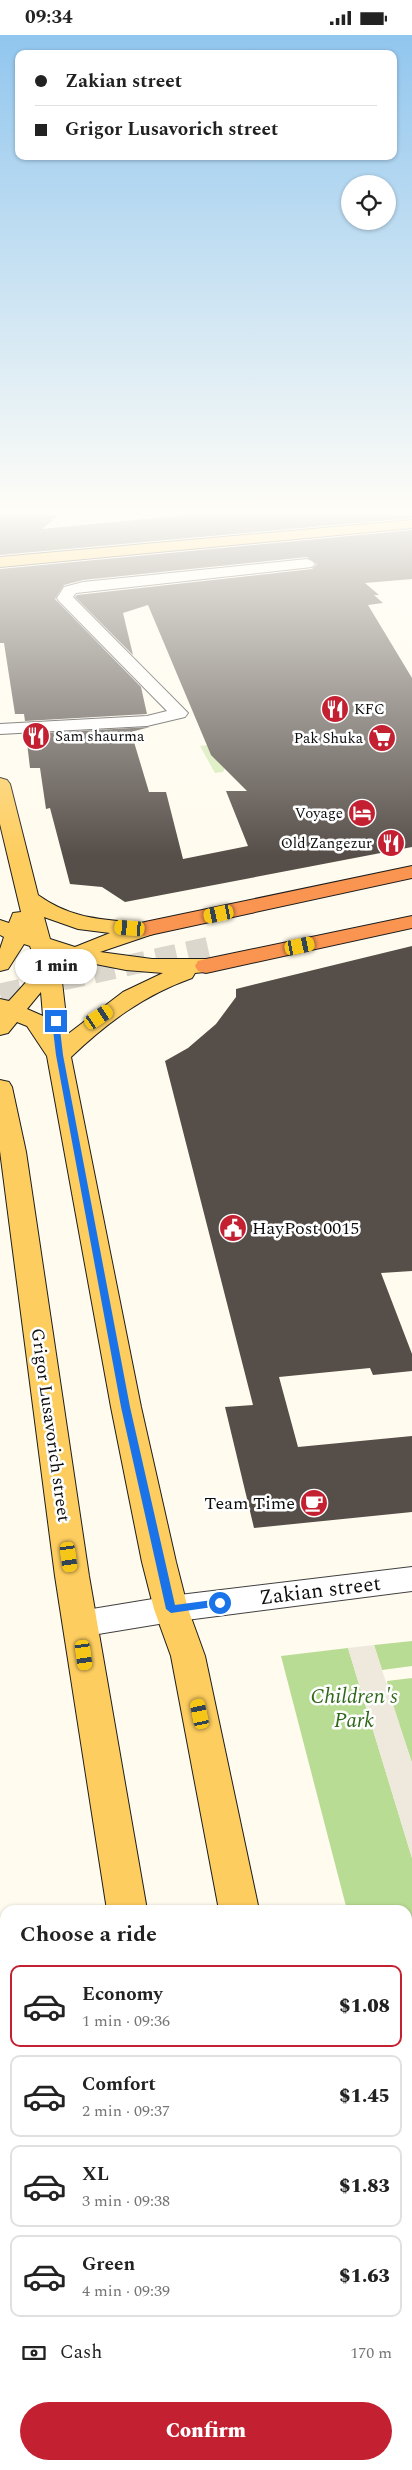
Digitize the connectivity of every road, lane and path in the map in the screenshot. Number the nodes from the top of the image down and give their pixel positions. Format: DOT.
graph roads {
  1 [pos="95,629"];
  2 [pos="0,729"];
  3 [pos="0,784"];
  4 [pos="412,872"];
  5 [pos="412,887"];
  6 [pos="29,898"];
  7 [pos="412,903"];
  8 [pos="412,922"];
  9 [pos="145,929"];
  10 [pos="7,931"];
  11 [pos="40,944"];
  12 [pos="204,950"];
  13 [pos="76,955"];
  14 [pos="0,964"];
  15 [pos="50,971"];
  16 [pos="4,1015"];
  17 [pos="59,1055"];
  18 [pos="0,1087"];
  19 [pos="412,1579"];
  20 [pos="171,1609"];
  21 [pos="80,1623"];
  22 [pos="126,1905"];
  23 [pos="239,1905"];
  1 -- 2 [label="street"];
  3 -- 6 [label="main road"];
  4 -- 9 [label="highway"];
  5 -- 12 [label="highway"];
  6 -- 9 [label="main road"];
  6 -- 10 [label="main road"];
  6 -- 11 [label="main road"];
  7 -- 12 [label="highway"];
  8 -- 12 [label="highway"];
  9 -- 13 [label="main road"];
  10 -- 11 [label="main road"];
  10 -- 14 [label="main road"];
  11 -- 13 [label="main road"];
  11 -- 15 [label="main road"];
  12 -- 13 [label="main road"];
  12 -- 17 [label="main road"];
  13 -- 15 [label="main road"];
  15 -- 16 [label="main road"];
  15 -- 17 [label="main road"];
  16 -- 17 [label="main road"];
  17 -- 20 [label="main road"];
  18 -- 21 [label="main road, Grigor Lusavorich street"];
  19 -- 20 [label="street, Zakian street"];
  20 -- 21 [label="street, Zakian street"];
  20 -- 23 [label="main road"];
  21 -- 22 [label="main road, Grigor Lusavorich street"];
}
